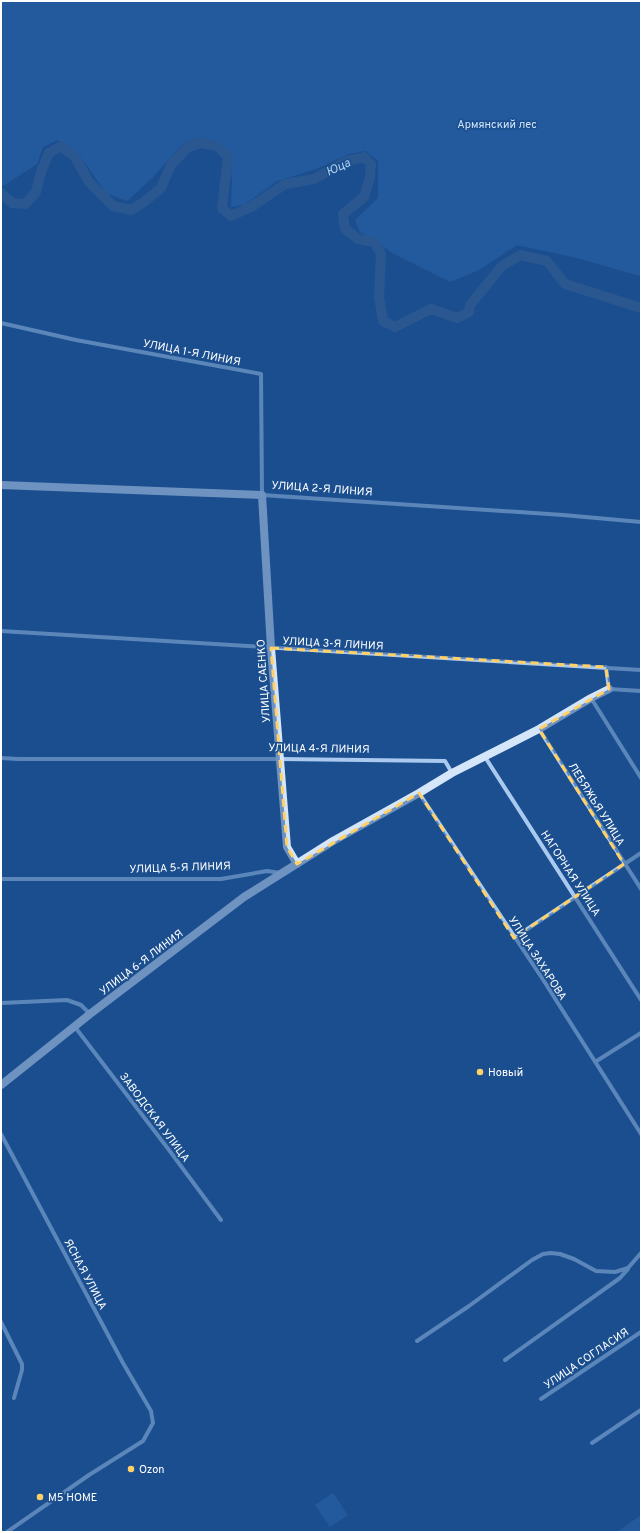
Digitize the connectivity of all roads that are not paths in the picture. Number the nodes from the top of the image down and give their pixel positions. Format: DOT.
graph roads {
  1 [pos="1,323"];
  2 [pos="1,484"];
  3 [pos="262,495"];
  4 [pos="641,522"];
  5 [pos="1,631"];
  6 [pos="271,648"];
  7 [pos="606,667"];
  8 [pos="641,670"];
  9 [pos="609,689"];
  10 [pos="641,691"];
  11 [pos="591,698"];
  12 [pos="539,729"];
  13 [pos="485,757"];
  14 [pos="1,758"];
  15 [pos="280,759"];
  16 [pos="452,773"];
  17 [pos="641,778"];
  18 [pos="419,793"];
  19 [pos="641,853"];
  20 [pos="296,864"];
  21 [pos="624,864"];
  22 [pos="282,873"];
  23 [pos="1,879"];
  24 [pos="641,889"];
  25 [pos="576,897"];
  26 [pos="514,938"];
  27 [pos="641,1000"];
  28 [pos="1,1003"];
  29 [pos="90,1014"];
  30 [pos="75,1027"];
  31 [pos="641,1033"];
  32 [pos="594,1062"];
  33 [pos="1,1085"];
  34 [pos="1,1134"];
  35 [pos="641,1134"];
  36 [pos="220,1220"];
  37 [pos="641,1253"];
  38 [pos="628,1268"];
  39 [pos="1,1322"];
  40 [pos="641,1332"];
  41 [pos="416,1341"];
  42 [pos="505,1360"];
  43 [pos="14,1398"];
  44 [pos="541,1399"];
  45 [pos="641,1410"];
  46 [pos="592,1443"];
  47 [pos="7,1532"];
  1 -- 3 [label="street, УЛИЦА 1-Я ЛИНИЯ"];
  2 -- 3 [label="street, УЛИЦА 2-Я ЛИНИЯ"];
  3 -- 4 [label="street, УЛИЦА 2-Я ЛИНИЯ"];
  3 -- 6 [label="street, УЛИЦА САЕНКО"];
  5 -- 6 [label="street, УЛИЦА 3-Я ЛИНИЯ"];
  6 -- 7 [label="street, УЛИЦА 3-Я ЛИНИЯ"];
  6 -- 15 [label="street, УЛИЦА САЕНКО"];
  7 -- 8 [label="street, УЛИЦА 3-Я ЛИНИЯ"];
  7 -- 9 [label="street"];
  9 -- 10 [label="street"];
  9 -- 11 [label="street"];
  11 -- 12 [label="street"];
  11 -- 17 [label="street"];
  12 -- 13 [label="street"];
  12 -- 21 [label="street, ЛЕБЯЖЬЯ УЛИЦА"];
  13 -- 16 [label="street"];
  13 -- 25 [label="street, НАГОРНАЯ УЛИЦА"];
  14 -- 15 [label="street, УЛИЦА 4-Я ЛИНИЯ"];
  15 -- 16 [label="street, УЛИЦА 4-Я ЛИНИЯ"];
  15 -- 20 [label="street, УЛИЦА САЕНКО"];
  16 -- 18 [label="street"];
  18 -- 20 [label="street"];
  18 -- 26 [label="street, УЛИЦА ЗАХАРОВА"];
  19 -- 21 [label="street"];
  20 -- 22 [label="street"];
  21 -- 24 [label="street, ЛЕБЯЖЬЯ УЛИЦА"];
  21 -- 25 [label="street"];
  22 -- 23 [label="street, УЛИЦА 5-Я ЛИНИЯ"];
  22 -- 29 [label="street, УЛИЦА 6-Я ЛИНИЯ"];
  25 -- 26 [label="street"];
  25 -- 27 [label="street, НАГОРНАЯ УЛИЦА"];
  26 -- 32 [label="street, УЛИЦА ЗАХАРОВА"];
  28 -- 29 [label="street"];
  29 -- 30 [label="street, УЛИЦА 6-Я ЛИНИЯ"];
  30 -- 33 [label="street, УЛИЦА 6-Я ЛИНИЯ"];
  30 -- 36 [label="street, ЗАВОДСКАЯ УЛИЦА"];
  31 -- 32 [label="street"];
  32 -- 35 [label="street, УЛИЦА ЗАХАРОВА"];
  34 -- 47 [label="street, ЯСНАЯ УЛИЦА"];
  37 -- 38 [label="street"];
  38 -- 41 [label="street"];
  38 -- 42 [label="street"];
  39 -- 43 [label="street"];
  40 -- 44 [label="street, УЛИЦА СОГЛАСИЯ"];
  45 -- 46 [label="street"];
}
